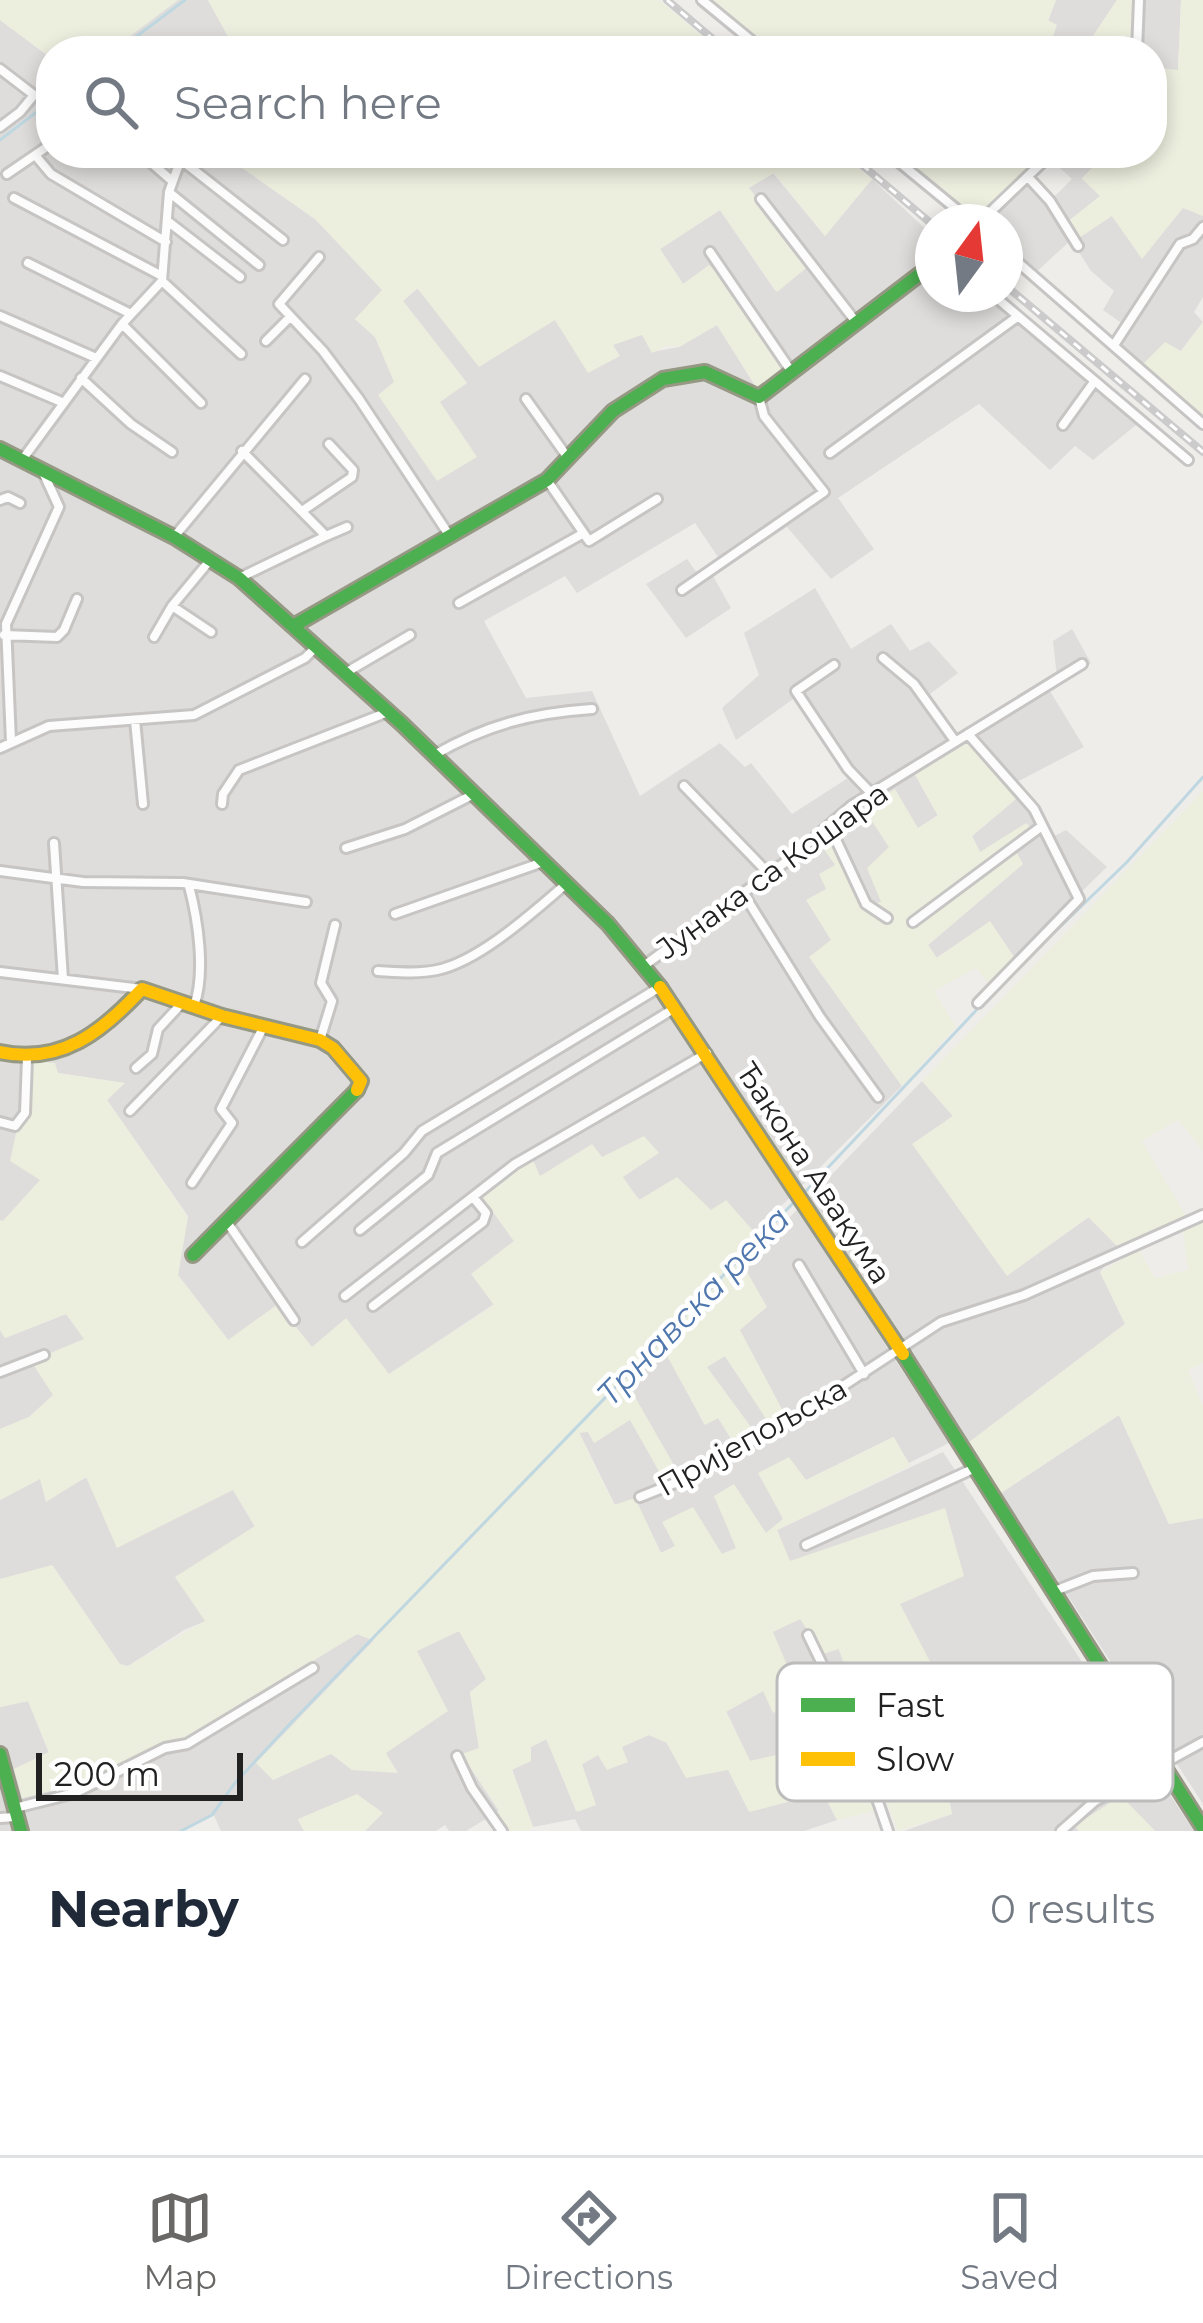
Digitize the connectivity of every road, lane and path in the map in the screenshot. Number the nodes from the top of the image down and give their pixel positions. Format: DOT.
graph roads {
  1 [pos="702,0"];
  2 [pos="1139,0"];
  3 [pos="746,36"];
  4 [pos="1138,36"];
  5 [pos="0,69"];
  6 [pos="0,127"];
  7 [pos="35,155"];
  8 [pos="46,168"];
  9 [pos="157,168"];
  10 [pos="176,168"];
  11 [pos="196,168"];
  12 [pos="907,168"];
  13 [pos="1037,168"];
  14 [pos="7,174"];
  15 [pos="1028,177"];
  16 [pos="171,180"];
  17 [pos="169,192"];
  18 [pos="14,198"];
  19 [pos="761,199"];
  20 [pos="953,204"];
  21 [pos="997,204"];
  22 [pos="169,223"];
  23 [pos="1203,227"];
  24 [pos="284,240"];
  25 [pos="166,242"];
  26 [pos="1078,246"];
  27 [pos="710,252"];
  28 [pos="319,257"];
  29 [pos="28,263"];
  30 [pos="259,265"];
  31 [pos="1023,266"];
  32 [pos="162,278"];
  33 [pos="240,278"];
  34 [pos="915,279"];
  35 [pos="1012,312"];
  36 [pos="131,314"];
  37 [pos="0,316"];
  38 [pos="290,317"];
  39 [pos="1018,317"];
  40 [pos="122,324"];
  41 [pos="857,324"];
  42 [pos="266,341"];
  43 [pos="1114,345"];
  44 [pos="241,354"];
  45 [pos="96,358"];
  46 [pos="792,373"];
  47 [pos="0,376"];
  48 [pos="81,378"];
  49 [pos="305,379"];
  50 [pos="1094,382"];
  51 [pos="759,397"];
  52 [pos="526,398"];
  53 [pos="64,403"];
  54 [pos="201,403"];
  55 [pos="1203,424"];
  56 [pos="1063,425"];
  57 [pos="329,444"];
  58 [pos="0,449"];
  59 [pos="242,451"];
  60 [pos="172,452"];
  61 [pos="830,453"];
  62 [pos="568,458"];
  63 [pos="22,460"];
  64 [pos="1188,460"];
  65 [pos="44,470"];
  66 [pos="548,480"];
  67 [pos="657,499"];
  68 [pos="0,500"];
  69 [pos="20,502"];
  70 [pos="302,512"];
  71 [pos="346,527"];
  72 [pos="582,534"];
  73 [pos="326,536"];
  74 [pos="174,537"];
  75 [pos="450,537"];
  76 [pos="212,558"];
  77 [pos="239,578"];
  78 [pos="682,590"];
  79 [pos="77,599"];
  80 [pos="459,603"];
  81 [pos="172,606"];
  82 [pos="295,625"];
  83 [pos="212,632"];
  84 [pos="4,635"];
  85 [pos="410,635"];
  86 [pos="154,637"];
  87 [pos="318,645"];
  88 [pos="883,658"];
  89 [pos="1082,664"];
  90 [pos="834,665"];
  91 [pos="347,672"];
  92 [pos="592,709"];
  93 [pos="390,712"];
  94 [pos="135,720"];
  95 [pos="968,734"];
  96 [pos="956,741"];
  97 [pos="11,742"];
  98 [pos="0,748"];
  99 [pos="434,755"];
  100 [pos="684,786"];
  101 [pos="871,793"];
  102 [pos="474,794"];
  103 [pos="143,804"];
  104 [pos="222,804"];
  105 [pos="830,826"];
  106 [pos="1042,826"];
  107 [pos="54,843"];
  108 [pos="346,848"];
  109 [pos="543,862"];
  110 [pos="0,871"];
  111 [pos="768,873"];
  112 [pos="57,879"];
  113 [pos="566,884"];
  114 [pos="189,886"];
  115 [pos="743,893"];
  116 [pos="306,902"];
  117 [pos="395,914"];
  118 [pos="887,918"];
  119 [pos="913,922"];
  120 [pos="335,925"];
  121 [pos="645,965"];
  122 [pos="378,971"];
  123 [pos="0,972"];
  124 [pos="63,979"];
  125 [pos="661,986"];
  126 [pos="142,989"];
  127 [pos="978,1003"];
  128 [pos="189,1004"];
  129 [pos="677,1007"];
  130 [pos="222,1016"];
  131 [pos="263,1026"];
  132 [pos="320,1040"];
  133 [pos="0,1052"];
  134 [pos="707,1053"];
  135 [pos="26,1059"];
  136 [pos="136,1068"];
  137 [pos="878,1097"];
  138 [pos="130,1111"];
  139 [pos="0,1121"];
  140 [pos="192,1184"];
  141 [pos="473,1197"];
  142 [pos="1203,1215"];
  143 [pos="227,1222"];
  144 [pos="360,1231"];
  145 [pos="302,1242"];
  146 [pos="193,1255"];
  147 [pos="799,1265"];
  148 [pos="345,1296"];
  149 [pos="374,1306"];
  150 [pos="294,1320"];
  151 [pos="901,1351"];
  152 [pos="44,1355"];
  153 [pos="0,1372"];
  154 [pos="864,1374"];
  155 [pos="975,1468"];
  156 [pos="640,1498"];
  157 [pos="806,1545"];
  158 [pos="1133,1573"];
  159 [pos="1052,1592"];
  160 [pos="808,1635"];
  161 [pos="822,1663"];
  162 [pos="1097,1663"];
  163 [pos="313,1668"];
  164 [pos="1203,1742"];
  165 [pos="0,1754"];
  166 [pos="457,1756"];
  167 [pos="1173,1758"];
  168 [pos="1173,1781"];
  169 [pos="878,1801"];
  170 [pos="1097,1801"];
  171 [pos="9,1814"];
  172 [pos="1203,1828"];
  173 [pos="21,1831"];
  174 [pos="502,1831"];
  175 [pos="888,1831"];
  176 [pos="1061,1831"];
  1 -- 3 [label="street"];
  2 -- 4 [label="street"];
  5 -- 6 [label="street"];
  7 -- 14 [label="street"];
  8 -- 25 [label="street"];
  9 -- 16 [label="street"];
  10 -- 16 [label="street"];
  11 -- 24 [label="street"];
  12 -- 20 [label="street"];
  13 -- 15 [label="street"];
  15 -- 21 [label="street"];
  15 -- 26 [label="street"];
  16 -- 17 [label="street"];
  17 -- 22 [label="street"];
  17 -- 30 [label="street"];
  18 -- 32 [label="street"];
  19 -- 41 [label="street"];
  22 -- 25 [label="street"];
  22 -- 33 [label="street"];
  23 -- 43 [label="street"];
  25 -- 32 [label="street"];
  27 -- 46 [label="street"];
  28 -- 38 [label="street"];
  29 -- 36 [label="street"];
  31 -- 43 [label="street"];
  32 -- 36 [label="street"];
  32 -- 44 [label="street"];
  34 -- 41 [label="main road"];
  35 -- 39 [label="street"];
  36 -- 40 [label="street"];
  37 -- 45 [label="street"];
  38 -- 42 [label="street"];
  38 -- 75 [label="street"];
  39 -- 50 [label="street"];
  39 -- 61 [label="street"];
  40 -- 45 [label="street"];
  40 -- 54 [label="street"];
  41 -- 46 [label="main road"];
  43 -- 55 [label="street"];
  45 -- 48 [label="street"];
  46 -- 51 [label="main road"];
  47 -- 53 [label="street"];
  48 -- 53 [label="street"];
  48 -- 60 [label="street"];
  49 -- 59 [label="street"];
  50 -- 56 [label="street"];
  50 -- 64 [label="street"];
  51 -- 62 [label="main road"];
  51 -- 78 [label="street"];
  52 -- 62 [label="street"];
  53 -- 63 [label="street"];
  57 -- 70 [label="street"];
  58 -- 63 [label="main road, Ђакона Авакума"];
  59 -- 70 [label="street"];
  59 -- 74 [label="street"];
  62 -- 66 [label="main road"];
  63 -- 65 [label="main road, Ђакона Авакума"];
  65 -- 74 [label="main road, Ђакона Авакума"];
  65 -- 84 [label="street"];
  66 -- 72 [label="street"];
  66 -- 75 [label="main road"];
  67 -- 72 [label="street"];
  68 -- 69 [label="street"];
  70 -- 73 [label="street"];
  71 -- 73 [label="street"];
  72 -- 80 [label="street"];
  73 -- 77 [label="street"];
  74 -- 76 [label="main road, Ђакона Авакума"];
  75 -- 82 [label="main road"];
  76 -- 77 [label="main road, Ђакона Авакума"];
  76 -- 81 [label="street"];
  77 -- 82 [label="main road, Ђакона Авакума"];
  79 -- 84 [label="street"];
  81 -- 83 [label="street"];
  81 -- 86 [label="street"];
  82 -- 87 [label="main road, Ђакона Авакума"];
  84 -- 97 [label="street"];
  85 -- 91 [label="street"];
  87 -- 91 [label="main road, Ђакона Авакума"];
  87 -- 94 [label="street"];
  88 -- 96 [label="street"];
  89 -- 95 [label="street, Јунака са Кошара"];
  90 -- 101 [label="street"];
  91 -- 93 [label="main road, Ђакона Авакума"];
  92 -- 99 [label="street"];
  93 -- 99 [label="main road, Ђакона Авакума"];
  93 -- 104 [label="street"];
  94 -- 97 [label="street"];
  94 -- 103 [label="street"];
  95 -- 96 [label="street, Јунака са Кошара"];
  95 -- 106 [label="street"];
  96 -- 101 [label="street, Јунака са Кошара"];
  97 -- 98 [label="street"];
  99 -- 102 [label="main road, Ђакона Авакума"];
  100 -- 111 [label="street"];
  101 -- 105 [label="street, Јунака са Кошара"];
  102 -- 108 [label="street"];
  102 -- 109 [label="main road, Ђакона Авакума"];
  105 -- 111 [label="street, Јунака са Кошара"];
  105 -- 118 [label="street"];
  106 -- 119 [label="street"];
  106 -- 127 [label="street"];
  107 -- 112 [label="street"];
  109 -- 113 [label="main road, Ђакона Авакума"];
  109 -- 117 [label="street"];
  110 -- 112 [label="street"];
  111 -- 115 [label="street, Јунака са Кошара"];
  112 -- 114 [label="street"];
  112 -- 124 [label="street"];
  113 -- 121 [label="main road, Ђакона Авакума"];
  113 -- 122 [label="street"];
  114 -- 116 [label="street"];
  114 -- 128 [label="street"];
  115 -- 121 [label="street, Јунака са Кошара"];
  115 -- 137 [label="street"];
  120 -- 132 [label="street"];
  121 -- 125 [label="main road, Ђакона Авакума"];
  123 -- 124 [label="street"];
  124 -- 126 [label="street"];
  125 -- 129 [label="main road, Ђакона Авакума"];
  125 -- 145 [label="street"];
  126 -- 128 [label="main road"];
  126 -- 135 [label="main road"];
  128 -- 130 [label="main road"];
  128 -- 136 [label="street"];
  129 -- 134 [label="main road, Ђакона Авакума"];
  129 -- 144 [label="street"];
  130 -- 131 [label="main road"];
  130 -- 138 [label="street"];
  131 -- 132 [label="main road"];
  131 -- 140 [label="street"];
  132 -- 143 [label="main road"];
  133 -- 135 [label="main road"];
  134 -- 141 [label="street"];
  134 -- 151 [label="main road, Ђакона Авакума"];
  135 -- 139 [label="street"];
  141 -- 148 [label="street"];
  141 -- 149 [label="street"];
  142 -- 151 [label="street, Пријепољска"];
  143 -- 146 [label="main road"];
  143 -- 150 [label="street"];
  147 -- 154 [label="street, Пријепољска"];
  151 -- 154 [label="street, Пријепољска"];
  151 -- 155 [label="main road, Ђакона Авакума"];
  152 -- 153 [label="street"];
  154 -- 156 [label="street, Пријепољска"];
  155 -- 157 [label="street"];
  155 -- 159 [label="main road, Ђакона Авакума"];
  158 -- 159 [label="street"];
  159 -- 162 [label="main road, Ђакона Авакума"];
  160 -- 161 [label="street"];
  163 -- 171 [label="street"];
  164 -- 167 [label="street"];
  165 -- 171 [label="main road"];
  166 -- 174 [label="street"];
  168 -- 172 [label="main road, Ђакона Авакума"];
  169 -- 175 [label="street"];
  170 -- 176 [label="street"];
  171 -- 173 [label="main road"];
}
